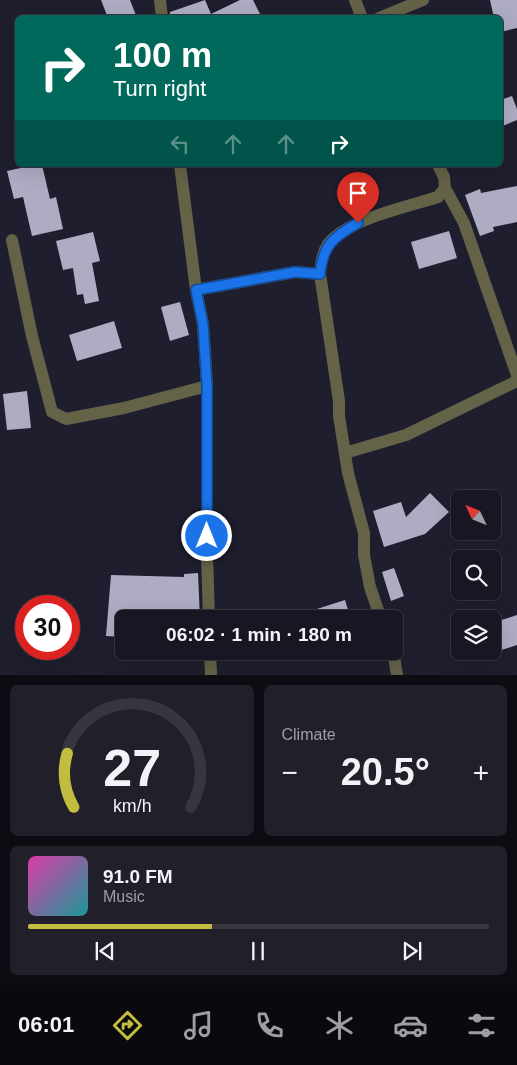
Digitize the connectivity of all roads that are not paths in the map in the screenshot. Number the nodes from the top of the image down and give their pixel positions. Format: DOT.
graph roads {
  1 [pos="160,0"];
  2 [pos="355,0"];
  3 [pos="423,0"];
  4 [pos="162,15"];
  5 [pos="361,15"];
  6 [pos="386,15"];
  7 [pos="180,167"];
  8 [pos="439,167"];
  9 [pos="445,188"];
  10 [pos="12,240"];
  11 [pos="320,274"];
  12 [pos="196,290"];
  13 [pos="517,375"];
  14 [pos="517,380"];
  15 [pos="207,386"];
  16 [pos="344,453"];
  17 [pos="209,610"];
  18 [pos="378,610"];
  19 [pos="210,660"];
  20 [pos="395,660"];
  21 [pos="211,675"];
  22 [pos="397,675"];
  1 -- 4 [label="street"];
  2 -- 5 [label="street"];
  3 -- 6 [label="street"];
  7 -- 12 [label="street"];
  8 -- 9 [label="street"];
  9 -- 11 [label="street"];
  9 -- 13 [label="street"];
  10 -- 15 [label="street"];
  11 -- 12 [label="street"];
  11 -- 16 [label="street"];
  12 -- 15 [label="street"];
  14 -- 16 [label="street"];
  15 -- 17 [label="street"];
  16 -- 18 [label="street"];
  19 -- 21 [label="street"];
  20 -- 22 [label="street"];
}
